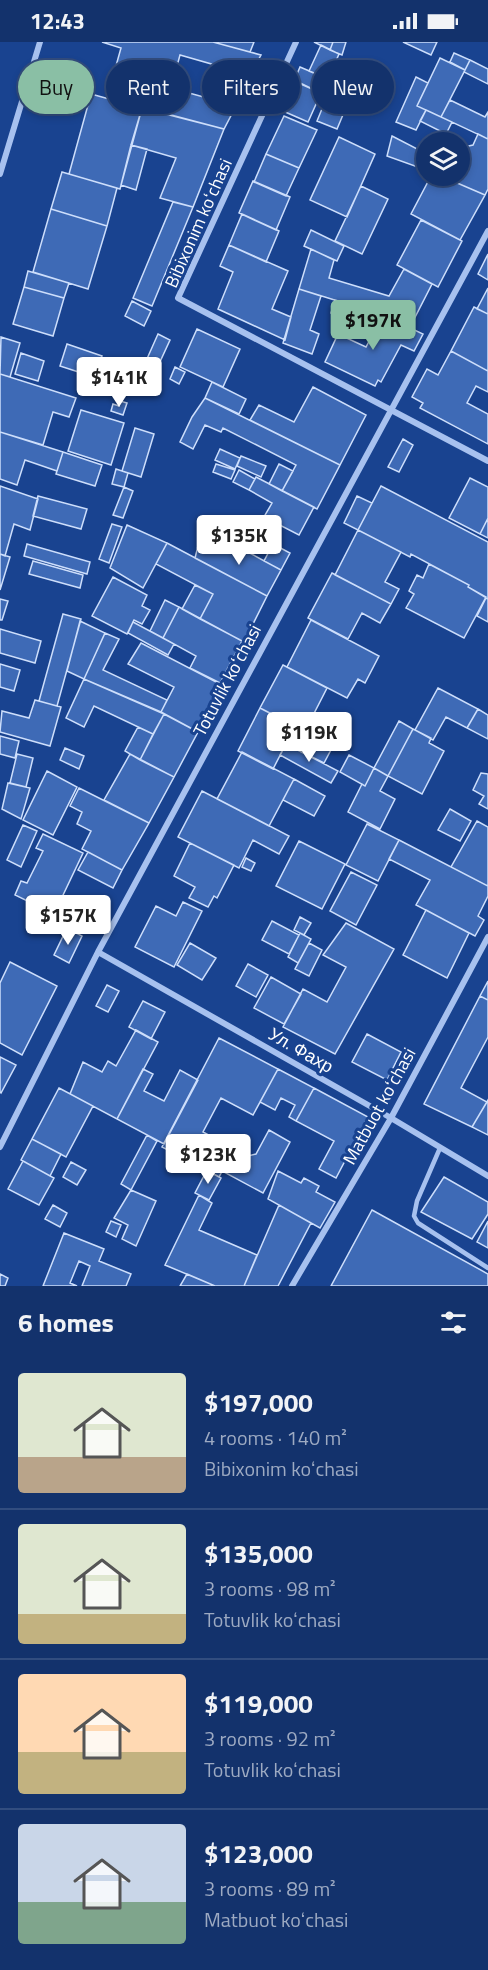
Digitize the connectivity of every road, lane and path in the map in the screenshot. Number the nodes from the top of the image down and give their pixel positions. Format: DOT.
graph roads {
  1 [pos="40,42"];
  2 [pos="296,42"];
  3 [pos="0,174"];
  4 [pos="488,231"];
  5 [pos="391,409"];
  6 [pos="488,461"];
  7 [pos="488,937"];
  8 [pos="98,952"];
  9 [pos="391,1118"];
  10 [pos="0,1147"];
  11 [pos="440,1148"];
  12 [pos="488,1176"];
  13 [pos="488,1268"];
  14 [pos="292,1286"];
  1 -- 3 [label="street"];
  2 -- 5 [label="street, Bibixonim koʻchasi"];
  4 -- 5 [label="street, Totuvlik koʻchasi"];
  5 -- 6 [label="street"];
  5 -- 8 [label="street, Totuvlik koʻchasi"];
  7 -- 9 [label="street, Matbuot koʻchasi"];
  8 -- 9 [label="street, Ул. Фахр"];
  8 -- 10 [label="street, Totuvlik koʻchasi"];
  9 -- 11 [label="street, Ул. Фахр"];
  9 -- 14 [label="street, Matbuot koʻchasi"];
  11 -- 12 [label="street, Ул. Фахр"];
  11 -- 13 [label="lane"];
}
